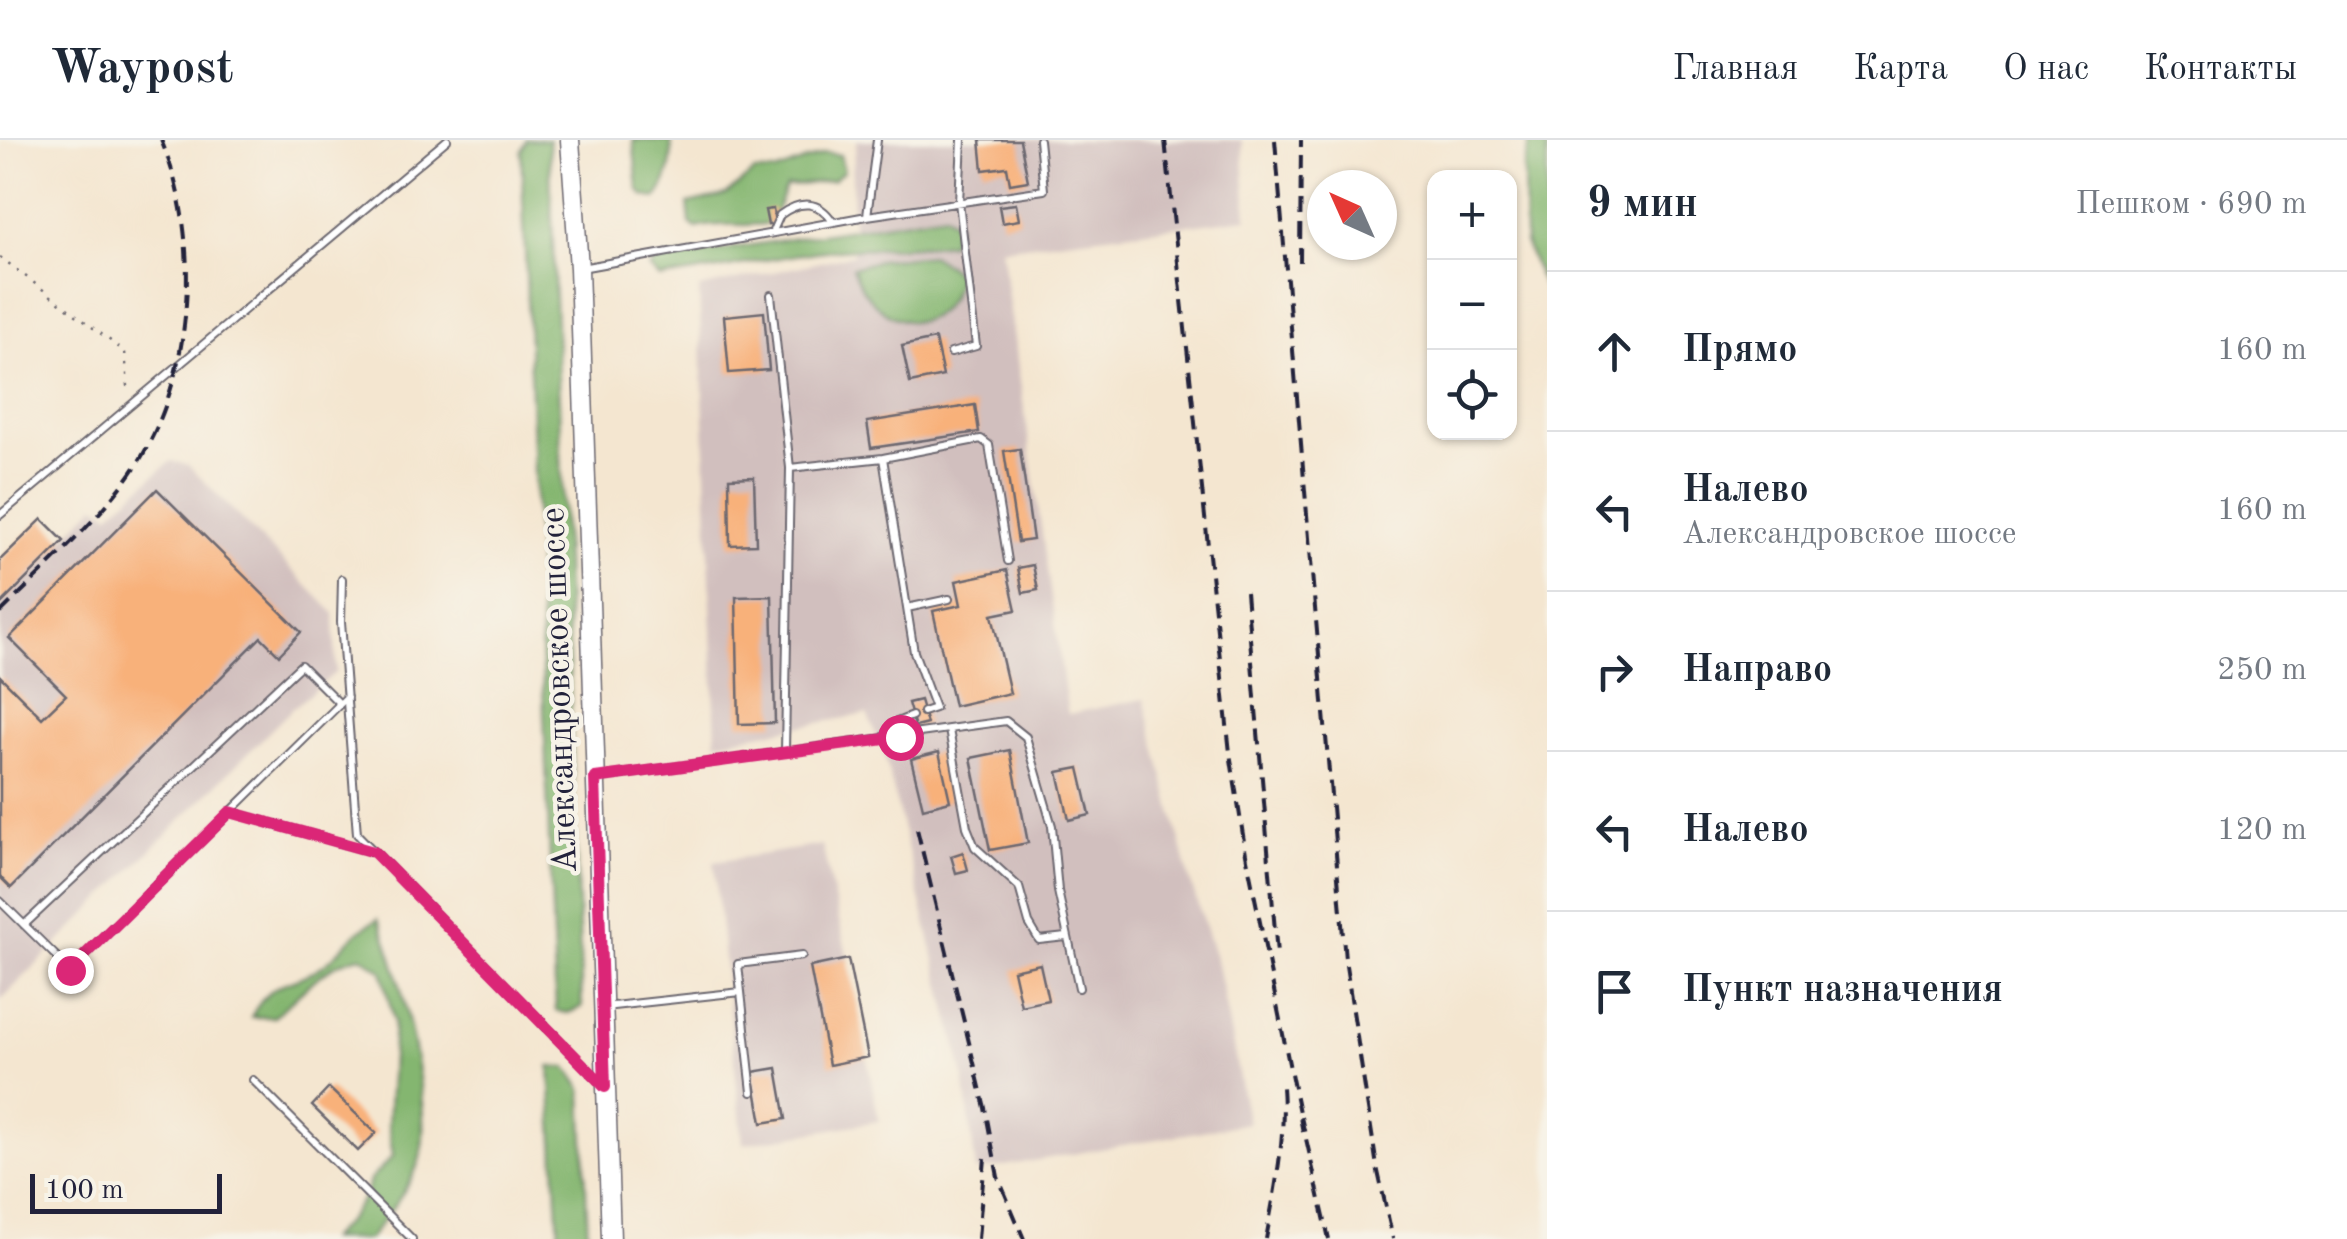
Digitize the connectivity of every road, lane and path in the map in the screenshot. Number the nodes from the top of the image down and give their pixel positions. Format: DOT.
graph roads {
  1 [pos="447,140"];
  2 [pos="570,140"];
  3 [pos="877,140"];
  4 [pos="962,140"];
  5 [pos="1039,140"];
  6 [pos="959,202"];
  7 [pos="867,216"];
  8 [pos="832,222"];
  9 [pos="772,233"];
  10 [pos="0,258"];
  11 [pos="579,268"];
  12 [pos="771,295"];
  13 [pos="951,353"];
  14 [pos="138,398"];
  15 [pos="883,458"];
  16 [pos="790,468"];
  17 [pos="0,515"];
  18 [pos="1008,560"];
  19 [pos="342,578"];
  20 [pos="949,599"];
  21 [pos="907,608"];
  22 [pos="344,700"];
  23 [pos="924,712"];
  24 [pos="912,716"];
  25 [pos="949,730"];
  26 [pos="884,740"];
  27 [pos="785,752"];
  28 [pos="595,778"];
  29 [pos="230,812"];
  30 [pos="374,852"];
  31 [pos="0,901"];
  32 [pos="24,925"];
  33 [pos="1066,937"];
  34 [pos="802,956"];
  35 [pos="1079,988"];
  36 [pos="741,992"];
  37 [pos="602,1007"];
  38 [pos="253,1080"];
  39 [pos="605,1087"];
  40 [pos="752,1092"];
  41 [pos="412,1239"];
  42 [pos="611,1239"];
  1 -- 14 [label="lane"];
  2 -- 11 [label="main road, Александровское шоссе"];
  3 -- 7 [label="lane"];
  4 -- 6 [label="lane"];
  5 -- 6 [label="lane"];
  6 -- 7 [label="lane"];
  6 -- 13 [label="lane"];
  7 -- 8 [label="lane"];
  8 -- 9 [label="lane"];
  8 -- 9 [label="lane"];
  9 -- 11 [label="lane"];
  10 -- 14 [label="path"];
  11 -- 28 [label="main road, Александровское шоссе"];
  12 -- 16 [label="lane"];
  14 -- 17 [label="lane"];
  15 -- 16 [label="lane"];
  15 -- 18 [label="lane"];
  15 -- 21 [label="lane"];
  16 -- 27 [label="lane"];
  19 -- 22 [label="lane"];
  20 -- 21 [label="lane"];
  21 -- 23 [label="lane"];
  22 -- 29 [label="lane"];
  22 -- 30 [label="lane"];
  22 -- 32 [label="lane"];
  24 -- 26 [label="lane"];
  25 -- 26 [label="lane"];
  25 -- 33 [label="lane"];
  25 -- 33 [label="lane"];
  26 -- 27 [label="lane"];
  27 -- 28 [label="lane"];
  28 -- 37 [label="main road, Александровское шоссе"];
  29 -- 30 [label="lane"];
  29 -- 32 [label="lane"];
  30 -- 39 [label="lane"];
  31 -- 32 [label="lane"];
  33 -- 35 [label="lane"];
  34 -- 36 [label="lane"];
  36 -- 37 [label="lane"];
  36 -- 40 [label="lane"];
  37 -- 39 [label="main road, Александровское шоссе"];
  38 -- 41 [label="lane"];
  39 -- 42 [label="main road, Александровское шоссе"];
}
